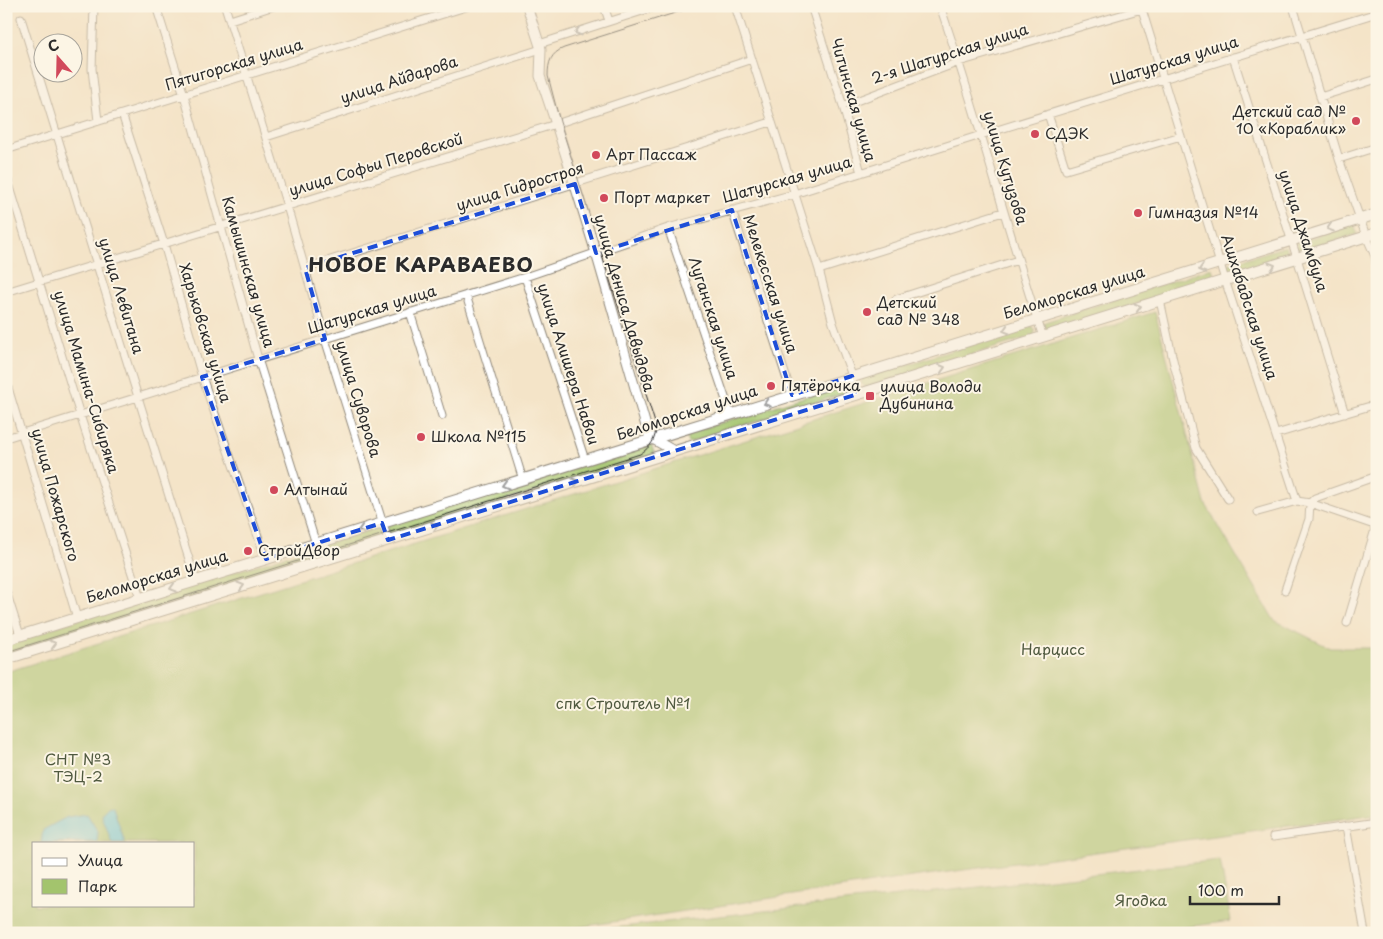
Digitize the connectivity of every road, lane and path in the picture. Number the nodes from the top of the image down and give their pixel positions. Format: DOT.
graph roads {
  1 [pos="94,6"];
  2 [pos="156,6"];
  3 [pos="225,6"];
  4 [pos="274,6"];
  5 [pos="469,6"];
  6 [pos="527,6"];
  7 [pos="604,6"];
  8 [pos="658,6"];
  9 [pos="735,6"];
  10 [pos="811,6"];
  11 [pos="940,6"];
  12 [pos="1152,6"];
  13 [pos="1293,6"];
  14 [pos="1142,8"];
  15 [pos="1377,13"];
  16 [pos="21,18"];
  17 [pos="230,20"];
  18 [pos="609,21"];
  19 [pos="1302,36"];
  20 [pos="540,47"];
  21 [pos="1232,58"];
  22 [pos="752,59"];
  23 [pos="960,62"];
  24 [pos="247,76"];
  25 [pos="1163,79"];
  26 [pos="1377,79"];
  27 [pos="184,95"];
  28 [pos="1320,97"];
  29 [pos="842,106"];
  30 [pos="122,114"];
  31 [pos="1048,114"];
  32 [pos="98,121"];
  33 [pos="772,122"];
  34 [pos="556,124"];
  35 [pos="57,134"];
  36 [pos="981,135"];
  37 [pos="1181,136"];
  38 [pos="266,137"];
  39 [pos="1377,147"];
  40 [pos="6,150"];
  41 [pos="1339,159"];
  42 [pos="861,173"];
  43 [pos="6,174"];
  44 [pos="575,184"];
  45 [pos="794,194"];
  46 [pos="287,206"];
  47 [pos="732,210"];
  48 [pos="1004,212"];
  49 [pos="1377,214"];
  50 [pos="1360,219"];
  51 [pos="221,227"];
  52 [pos="668,228"];
  53 [pos="1377,233"];
  54 [pos="1366,236"];
  55 [pos="1292,240"];
  56 [pos="164,244"];
  57 [pos="596,253"];
  58 [pos="1297,258"];
  59 [pos="1018,260"];
  60 [pos="1220,263"];
  61 [pos="98,264"];
  62 [pos="305,268"];
  63 [pos="1377,268"];
  64 [pos="819,270"];
  65 [pos="525,277"];
  66 [pos="1225,280"];
  67 [pos="40,282"];
  68 [pos="6,292"];
  69 [pos="466,295"];
  70 [pos="896,299"];
  71 [pos="1160,300"];
  72 [pos="410,312"];
  73 [pos="1037,320"];
  74 [pos="1043,337"];
  75 [pos="325,339"];
  76 [pos="258,359"];
  77 [pos="852,376"];
  78 [pos="202,377"];
  79 [pos="6,380"];
  80 [pos="858,394"];
  81 [pos="792,395"];
  82 [pos="137,397"];
  83 [pos="1377,404"];
  84 [pos="80,414"];
  85 [pos="1345,414"];
  86 [pos="731,415"];
  87 [pos="442,416"];
  88 [pos="22,432"];
  89 [pos="1276,434"];
  90 [pos="6,438"];
  91 [pos="653,439"];
  92 [pos="674,451"];
  93 [pos="585,460"];
  94 [pos="1377,476"];
  95 [pos="523,480"];
  96 [pos="1228,499"];
  97 [pos="1297,501"];
  98 [pos="1310,503"];
  99 [pos="1258,512"];
  100 [pos="383,523"];
  101 [pos="1376,526"];
  102 [pos="388,540"];
  103 [pos="316,544"];
  104 [pos="266,559"];
  105 [pos="196,581"];
  106 [pos="1285,590"];
  107 [pos="6,591"];
  108 [pos="140,598"];
  109 [pos="77,618"];
  110 [pos="1347,624"];
  111 [pos="20,635"];
  112 [pos="6,640"];
  113 [pos="6,659"];
  114 [pos="1377,822"];
  115 [pos="1346,826"];
  116 [pos="1273,837"];
  117 [pos="1364,933"];
  1 -- 32 [label="street"];
  2 -- 27 [label="street, Камышинская улица"];
  3 -- 17 [label="street, улица Суворова"];
  4 -- 17 [label="street"];
  5 -- 24 [label="street, Пятигорская улица"];
  6 -- 20 [label="street, улица Дениса Давыдова"];
  7 -- 18 [label="street"];
  8 -- 18 [label="street, улица Айдарова"];
  9 -- 22 [label="street"];
  10 -- 29 [label="street, Читинская улица"];
  11 -- 23 [label="street, улица Кутузова"];
  12 -- 14 [label="street, 2-я Шатурская улица"];
  13 -- 19 [label="street"];
  14 -- 23 [label="street, 2-я Шатурская улица"];
  14 -- 25 [label="street, Ашхабадская улица"];
  15 -- 19 [label="street, Шатурская улица"];
  16 -- 35 [label="street, улица Левитана"];
  17 -- 24 [label="street, улица Суворова"];
  18 -- 20 [label="street, улица Айдарова, one-way"];
  19 -- 21 [label="street, Шатурская улица"];
  19 -- 28 [label="street"];
  20 -- 34 [label="street, улица Дениса Давыдова"];
  20 -- 38 [label="street, улица Айдарова"];
  21 -- 25 [label="street, Шатурская улица"];
  21 -- 55 [label="street, улица Джамбула"];
  22 -- 33 [label="street"];
  22 -- 34 [label="street, улица Софьи Перовской"];
  23 -- 29 [label="street, 2-я Шатурская улица"];
  23 -- 36 [label="street, улица Кутузова"];
  24 -- 27 [label="street, Пятигорская улица"];
  24 -- 38 [label="street, улица Суворова"];
  25 -- 31 [label="street, Шатурская улица"];
  25 -- 37 [label="street, Ашхабадская улица"];
  26 -- 28 [label="street"];
  27 -- 30 [label="street, Пятигорская улица"];
  27 -- 51 [label="street, Камышинская улица"];
  28 -- 41 [label="street"];
  29 -- 42 [label="street, Читинская улица"];
  30 -- 32 [label="street, Пятигорская улица"];
  30 -- 56 [label="street, Харьковская улица"];
  31 -- 36 [label="street, Шатурская улица"];
  31 -- 37 [label="street"];
  32 -- 35 [label="street, Пятигорская улица"];
  33 -- 44 [label="street, улица Гидростроя"];
  33 -- 45 [label="street"];
  34 -- 44 [label="street, улица Дениса Давыдова"];
  34 -- 46 [label="street, улица Софьи Перовской"];
  35 -- 40 [label="street, Пятигорская улица"];
  35 -- 61 [label="street, улица Левитана"];
  36 -- 42 [label="street, Шатурская улица"];
  36 -- 48 [label="street, улица Кутузова"];
  37 -- 60 [label="street, Ашхабадская улица"];
  38 -- 46 [label="street, улица Суворова"];
  39 -- 41 [label="street"];
  41 -- 50 [label="street"];
  42 -- 45 [label="street, Шатурская улица"];
  43 -- 67 [label="street, улица Мамина-Сибиряка"];
  44 -- 57 [label="street, улица Дениса Давыдова"];
  44 -- 62 [label="street, улица Гидростроя"];
  45 -- 47 [label="street, Шатурская улица"];
  45 -- 64 [label="street"];
  46 -- 51 [label="street, улица Софьи Перовской"];
  46 -- 62 [label="street, улица Суворова"];
  47 -- 52 [label="street, Шатурская улица"];
  47 -- 81 [label="street, Мелекесская улица"];
  48 -- 59 [label="street, улица Кутузова"];
  48 -- 64 [label="street"];
  49 -- 50 [label="main road, Беломорская улица"];
  50 -- 54 [label="street"];
  50 -- 55 [label="main road, Беломорская улица, one-way"];
  51 -- 56 [label="street, улица Софьи Перовской"];
  51 -- 76 [label="street, Камышинская улица"];
  52 -- 57 [label="street, Шатурская улица"];
  52 -- 86 [label="street, Луганская улица"];
  53 -- 54 [label="main road"];
  54 -- 58 [label="main road"];
  54 -- 63 [label="street"];
  55 -- 58 [label="street, улица Джамбула"];
  55 -- 60 [label="main road, Беломорская улица"];
  56 -- 61 [label="street, улица Софьи Перовской"];
  56 -- 78 [label="street, Харьковская улица"];
  57 -- 65 [label="street, Шатурская улица"];
  57 -- 91 [label="street, улица Дениса Давыдова"];
  66 -- 58 [label="main road, one-way"];
  58 -- 85 [label="street, улица Джамбула"];
  59 -- 70 [label="street"];
  59 -- 73 [label="street, улица Кутузова"];
  60 -- 66 [label="street, Ашхабадская улица"];
  60 -- 73 [label="main road, Беломорская улица, one-way"];
  61 -- 67 [label="street, улица Софьи Перовской"];
  61 -- 82 [label="street, улица Левитана"];
  62 -- 75 [label="street, улица Суворова"];
  64 -- 77 [label="street"];
  65 -- 69 [label="street, Шатурская улица"];
  65 -- 93 [label="street, улица Алишера Навои"];
  66 -- 71 [label="main road"];
  66 -- 89 [label="street, Ашхабадская улица"];
  67 -- 68 [label="street, улица Софьи Перовской"];
  67 -- 84 [label="street, улица Мамина-Сибиряка"];
  69 -- 72 [label="street, Шатурская улица"];
  69 -- 95 [label="street"];
  74 -- 71 [label="main road, one-way"];
  71 -- 96 [label="street"];
  72 -- 75 [label="street, Шатурская улица"];
  72 -- 87 [label="street"];
  73 -- 74 [label="street, улица Кутузова"];
  73 -- 77 [label="main road, Беломорская улица, one-way"];
  80 -- 74 [label="main road, one-way"];
  75 -- 76 [label="street, Шатурская улица"];
  75 -- 100 [label="street, улица Суворова"];
  76 -- 78 [label="street, Шатурская улица"];
  76 -- 103 [label="street, Камышинская улица"];
  77 -- 80 [label="main road"];
  77 -- 81 [label="main road, Беломорская улица"];
  78 -- 82 [label="street, Шатурская улица"];
  78 -- 104 [label="street, Харьковская улица"];
  79 -- 88 [label="street, улица Пожарского"];
  92 -- 80 [label="main road, one-way"];
  81 -- 86 [label="main road, Беломорская улица, one-way"];
  82 -- 84 [label="street, Шатурская улица"];
  82 -- 105 [label="street, улица Левитана"];
  83 -- 85 [label="street"];
  84 -- 88 [label="street, Шатурская улица"];
  84 -- 108 [label="street, улица Мамина-Сибиряка"];
  85 -- 89 [label="street"];
  86 -- 91 [label="main road, Беломорская улица"];
  88 -- 90 [label="street, Шатурская улица"];
  88 -- 109 [label="street, улица Пожарского"];
  89 -- 97 [label="street, Ашхабадская улица"];
  91 -- 92 [label="street"];
  91 -- 93 [label="main road, Беломорская улица"];
  102 -- 92 [label="main road, one-way"];
  93 -- 95 [label="main road, Беломорская улица"];
  94 -- 98 [label="street"];
  95 -- 100 [label="main road, Беломорская улица, one-way"];
  97 -- 98 [label="street"];
  97 -- 99 [label="street"];
  98 -- 101 [label="street"];
  98 -- 106 [label="street"];
  100 -- 102 [label="street, улица Суворова"];
  100 -- 103 [label="main road, Беломорская улица, one-way"];
  101 -- 110 [label="street"];
  113 -- 102 [label="main road, one-way"];
  103 -- 104 [label="main road, Беломорская улица"];
  104 -- 105 [label="main road, Беломорская улица"];
  105 -- 108 [label="main road, Беломорская улица, one-way"];
  107 -- 111 [label="street"];
  108 -- 109 [label="main road, Беломорская улица"];
  109 -- 111 [label="main road, Беломорская улица"];
  111 -- 112 [label="main road, Беломорская улица"];
  114 -- 115 [label="street"];
  115 -- 116 [label="street"];
  115 -- 117 [label="street"];
}
